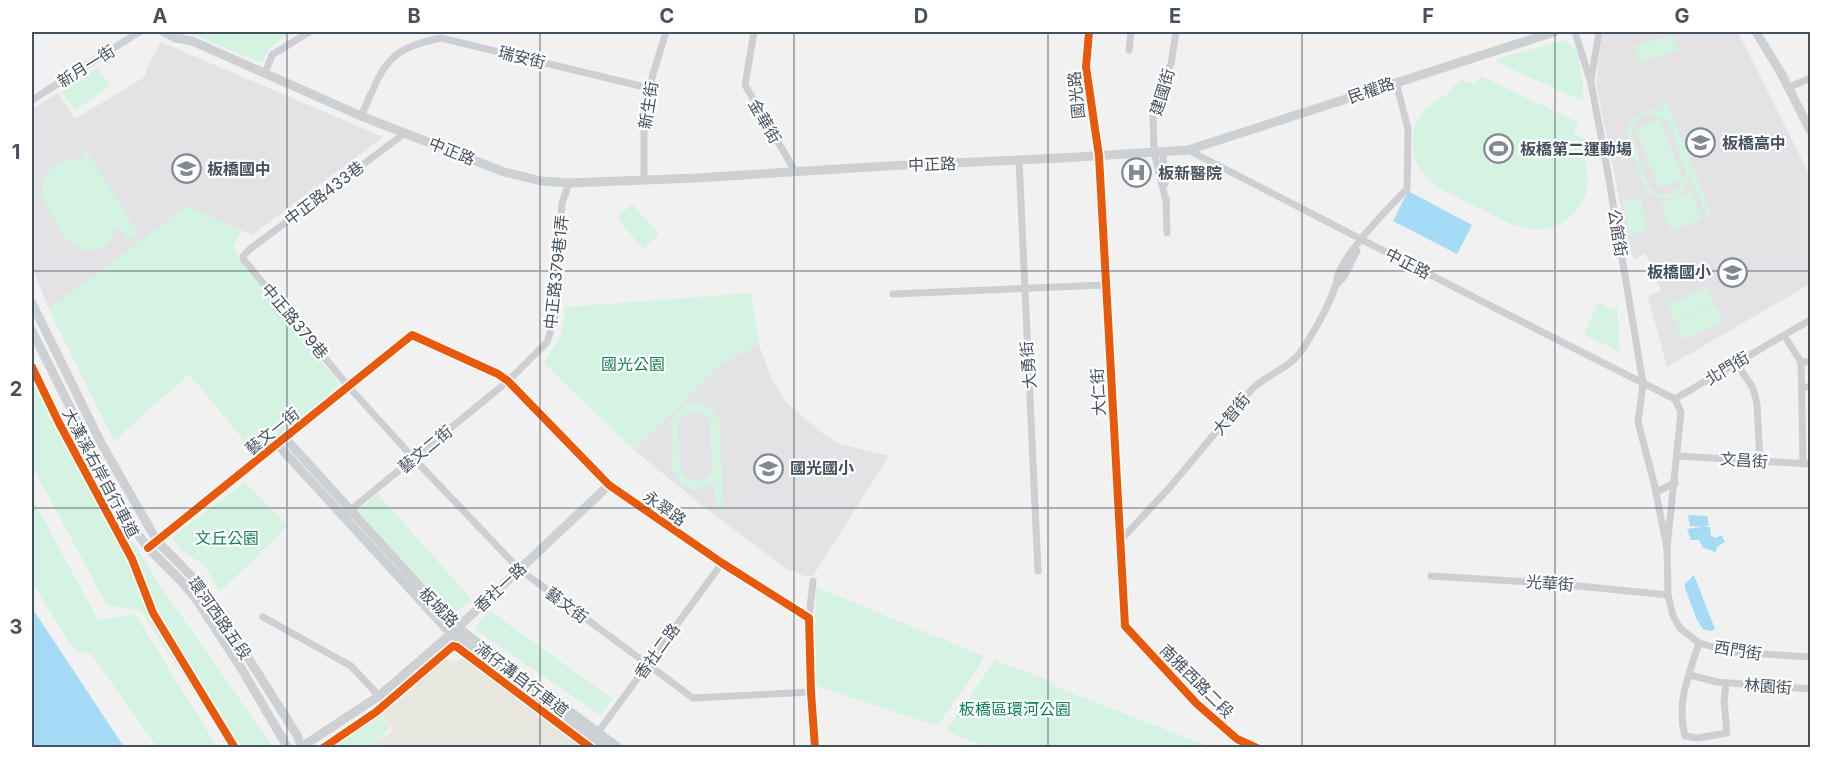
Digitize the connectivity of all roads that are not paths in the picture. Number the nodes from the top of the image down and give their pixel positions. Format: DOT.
graph roads {
  1 [pos="139,32"];
  2 [pos="164,32"];
  3 [pos="181,32"];
  4 [pos="309,32"];
  5 [pos="666,32"];
  6 [pos="754,32"];
  7 [pos="1089,32"];
  8 [pos="1131,32"];
  9 [pos="1176,32"];
  10 [pos="1554,32"];
  11 [pos="1575,32"];
  12 [pos="1599,32"];
  13 [pos="1756,32"];
  14 [pos="192,41"];
  15 [pos="1129,50"];
  16 [pos="266,73"];
  17 [pos="1810,78"];
  18 [pos="1396,82"];
  19 [pos="1591,83"];
  20 [pos="650,88"];
  21 [pos="1788,88"];
  22 [pos="32,99"];
  23 [pos="361,116"];
  24 [pos="1810,130"];
  25 [pos="405,132"];
  26 [pos="1188,150"];
  27 [pos="1158,152"];
  28 [pos="1099,156"];
  29 [pos="1018,160"];
  30 [pos="795,171"];
  31 [pos="644,180"];
  32 [pos="569,183"];
  33 [pos="1167,233"];
  34 [pos="1363,239"];
  35 [pos="243,255"];
  36 [pos="1106,285"];
  37 [pos="1025,290"];
  38 [pos="893,294"];
  39 [pos="32,303"];
  40 [pos="1810,320"];
  41 [pos="32,332"];
  42 [pos="412,335"];
  43 [pos="1784,335"];
  44 [pos="1801,362"];
  45 [pos="1810,362"];
  46 [pos="1736,363"];
  47 [pos="508,381"];
  48 [pos="1643,383"];
  49 [pos="348,386"];
  50 [pos="1801,387"];
  51 [pos="1810,387"];
  52 [pos="1675,399"];
  53 [pos="281,441"];
  54 [pos="1678,456"];
  55 [pos="414,459"];
  56 [pos="1760,461"];
  57 [pos="1807,464"];
  58 [pos="1675,483"];
  59 [pos="609,485"];
  60 [pos="1656,492"];
  61 [pos="346,513"];
  62 [pos="157,541"];
  63 [pos="1119,542"];
  64 [pos="148,548"];
  65 [pos="1667,549"];
  66 [pos="722,563"];
  67 [pos="519,569"];
  68 [pos="1038,571"];
  69 [pos="1431,576"];
  70 [pos="813,581"];
  71 [pos="1668,595"];
  72 [pos="263,617"];
  73 [pos="809,618"];
  74 [pos="1125,626"];
  75 [pos="454,631"];
  76 [pos="1699,643"];
  77 [pos="1810,657"];
  78 [pos="647,665"];
  79 [pos="1689,675"];
  80 [pos="1726,683"];
  81 [pos="1810,689"];
  82 [pos="811,692"];
  83 [pos="379,696"];
  84 [pos="595,736"];
  85 [pos="288,747"];
  86 [pos="301,747"];
  87 [pos="604,747"];
  88 [pos="619,747"];
  89 [pos="815,747"];
  90 [pos="1257,747"];
  1 -- 22 [label="street, 新月一街"];
  2 -- 14 [label="street, 中正路"];
  3 -- 14 [label="street, 中正路"];
  4 -- 16 [label="street"];
  5 -- 20 [label="street, 新生街"];
  6 -- 30 [label="street, 金華街"];
  7 -- 28 [label="street, 國光路"];
  8 -- 15 [label="street"];
  9 -- 27 [label="street, 建國街"];
  10 -- 18 [label="street, 民權路"];
  11 -- 19 [label="street"];
  12 -- 19 [label="street"];
  13 -- 21 [label="street"];
  14 -- 16 [label="street, 中正路"];
  16 -- 23 [label="street, 中正路"];
  17 -- 21 [label="street"];
  18 -- 26 [label="street, 民權路"];
  18 -- 34 [label="street, 大智街"];
  19 -- 48 [label="street, 公館街"];
  20 -- 23 [label="street, 瑞安街"];
  20 -- 31 [label="street, 新生街"];
  21 -- 24 [label="street"];
  23 -- 25 [label="street, 中正路"];
  25 -- 32 [label="street, 中正路"];
  25 -- 35 [label="street, 中正路433巷"];
  26 -- 27 [label="street, 中正路"];
  26 -- 34 [label="street, 中正路"];
  27 -- 28 [label="street, 中正路"];
  27 -- 33 [label="street, 建國街"];
  28 -- 29 [label="street, 中正路"];
  28 -- 36 [label="street, 大仁街"];
  29 -- 30 [label="street, 中正路"];
  29 -- 37 [label="street, 大勇街"];
  30 -- 31 [label="street, 中正路"];
  31 -- 32 [label="street, 中正路"];
  32 -- 47 [label="street, 中正路379巷1弄"];
  34 -- 48 [label="street, 中正路"];
  34 -- 63 [label="street, 大智街"];
  35 -- 49 [label="street, 中正路379巷"];
  36 -- 37 [label="street"];
  36 -- 63 [label="street, 大仁街"];
  37 -- 38 [label="street"];
  37 -- 68 [label="street, 大勇街"];
  39 -- 62 [label="street, 環河西路五段"];
  40 -- 43 [label="street, 北門街"];
  41 -- 64 [label="street, 環河西路五段"];
  42 -- 47 [label="street, 永翠路"];
  42 -- 49 [label="street, 藝文一街"];
  43 -- 44 [label="street"];
  43 -- 46 [label="street, 北門街"];
  44 -- 45 [label="street"];
  44 -- 50 [label="street"];
  46 -- 52 [label="street, 北門街"];
  46 -- 56 [label="street"];
  47 -- 55 [label="street, 藝文二街"];
  47 -- 59 [label="street, 永翠路"];
  48 -- 52 [label="street"];
  48 -- 60 [label="street, 西門街"];
  49 -- 53 [label="street, 藝文一街"];
  49 -- 55 [label="street, 藝文街"];
  50 -- 51 [label="street"];
  50 -- 57 [label="street"];
  52 -- 54 [label="street, 西門街"];
  53 -- 61 [label="street, 板城路"];
  53 -- 62 [label="street, 藝文一街"];
  54 -- 56 [label="street, 文昌街"];
  54 -- 58 [label="street, 西門街"];
  55 -- 61 [label="street, 藝文二街"];
  55 -- 67 [label="street, 藝文街"];
  56 -- 57 [label="street, 文昌街"];
  58 -- 60 [label="street"];
  58 -- 65 [label="street, 西門街"];
  59 -- 66 [label="street, 永翠路"];
  59 -- 67 [label="street, 香社一路"];
  60 -- 65 [label="street, 西門街"];
  61 -- 75 [label="street, 板城路"];
  62 -- 64 [label="street, 藝文一街"];
  62 -- 86 [label="street, 環河西路五段"];
  63 -- 74 [label="street, 大仁街"];
  64 -- 85 [label="street, 環河西路五段"];
  65 -- 71 [label="street, 西門街"];
  66 -- 73 [label="street, 永翠路"];
  66 -- 78 [label="street, 香社二路"];
  67 -- 75 [label="street, 香社一路"];
  67 -- 78 [label="street, 藝文街"];
  69 -- 71 [label="street, 光華街"];
  70 -- 73 [label="street"];
  71 -- 76 [label="street, 西門街"];
  72 -- 83 [label="street"];
  73 -- 82 [label="street"];
  74 -- 90 [label="street, 南雅西路二段"];
  75 -- 83 [label="street, 香社一路"];
  75 -- 84 [label="street, 板城路"];
  76 -- 77 [label="street, 西門街"];
  76 -- 79 [label="street, 林園街"];
  78 -- 82 [label="street, 藝文街"];
  78 -- 84 [label="street, 香社二路"];
  79 -- 80 [label="street, 林園街"];
  79 -- 80 [label="street, 林園街"];
  80 -- 81 [label="street, 林園街"];
  82 -- 89 [label="street"];
  83 -- 86 [label="street, 香社一路"];
  84 -- 87 [label="street, 板城路"];
  84 -- 88 [label="street, 板城路"];
}
